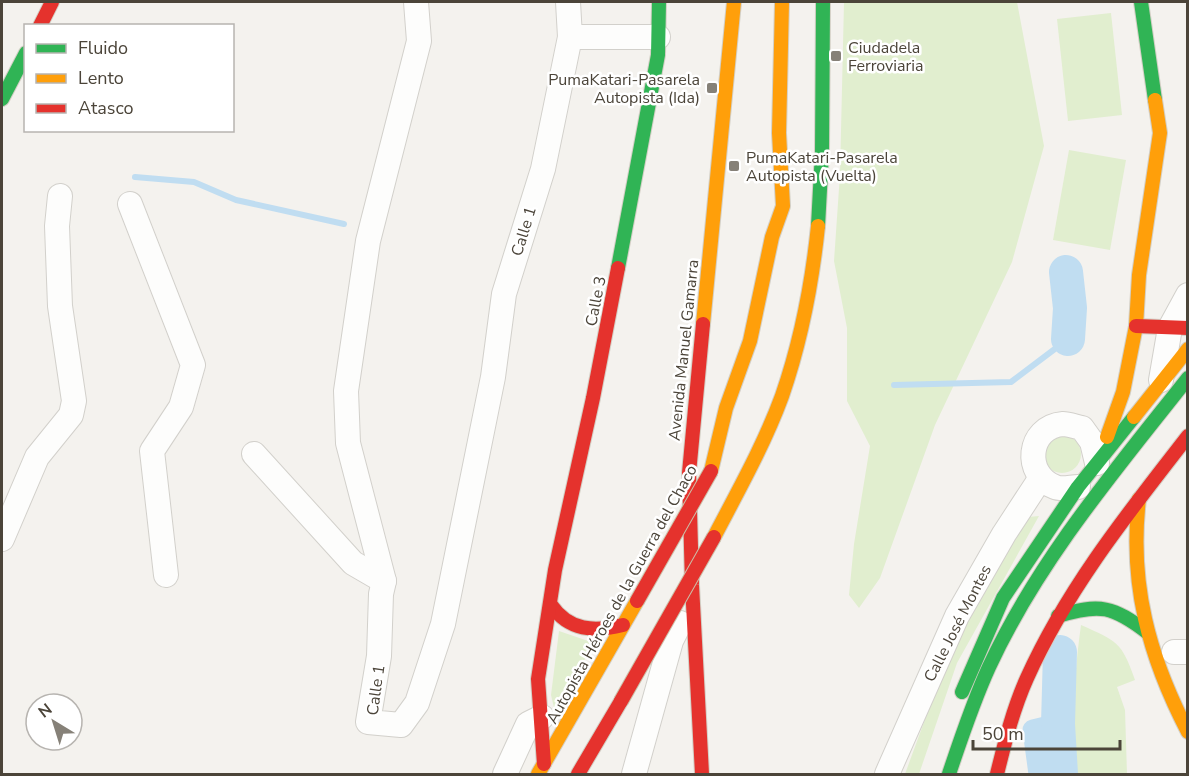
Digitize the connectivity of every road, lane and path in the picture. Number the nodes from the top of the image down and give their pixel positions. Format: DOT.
graph roads {
  1 [pos="52,2"];
  2 [pos="416,2"];
  3 [pos="568,2"];
  4 [pos="659,2"];
  5 [pos="734,2"];
  6 [pos="782,2"];
  7 [pos="823,2"];
  8 [pos="1142,2"];
  9 [pos="41,24"];
  10 [pos="570,37"];
  11 [pos="658,37"];
  12 [pos="24,57"];
  13 [pos="2,99"];
  14 [pos="60,196"];
  15 [pos="130,204"];
  16 [pos="1188,295"];
  17 [pos="1136,326"];
  18 [pos="1179,328"];
  19 [pos="1188,349"];
  20 [pos="1188,378"];
  21 [pos="1160,386"];
  22 [pos="1123,393"];
  23 [pos="1082,428"];
  24 [pos="1188,436"];
  25 [pos="254,454"];
  26 [pos="1097,463"];
  27 [pos="1040,479"];
  28 [pos="1078,487"];
  29 [pos="1139,499"];
  30 [pos="2,539"];
  31 [pos="165,575"];
  32 [pos="384,581"];
  33 [pos="691,602"];
  34 [pos="551,605"];
  35 [pos="1058,616"];
  36 [pos="623,625"];
  37 [pos="1148,633"];
  38 [pos="542,717"];
  39 [pos="1188,732"];
  40 [pos="541,769"];
  41 [pos="950,773"];
  42 [pos="505,774"];
  43 [pos="578,774"];
  44 [pos="634,774"];
  45 [pos="702,774"];
  46 [pos="887,774"];
  47 [pos="997,774"];
  1 -- 9 [label="main road"];
  2 -- 32 [label="street, Calle 1"];
  3 -- 10 [label="street, Calle 1"];
  4 -- 11 [label="main road, Calle 3"];
  5 -- 33 [label="main road, Avenida Manuel Gamarra"];
  6 -- 36 [label="main road, Autopista Héroes de la Guerra del Chaco, bridge"];
  7 -- 43 [label="main road, bridge"];
  8 -- 17 [label="main road"];
  10 -- 11 [label="street"];
  10 -- 32 [label="street, Calle 1"];
  11 -- 34 [label="main road, Calle 3"];
  12 -- 13 [label="main road"];
  14 -- 30 [label="street"];
  15 -- 31 [label="street"];
  16 -- 18 [label="street"];
  17 -- 18 [label="main road"];
  17 -- 22 [label="main road"];
  18 -- 21 [label="street"];
  19 -- 21 [label="main road"];
  20 -- 41 [label="main road"];
  21 -- 26 [label="main road"];
  22 -- 23 [label="street"];
  22 -- 26 [label="main road"];
  23 -- 26 [label="street"];
  23 -- 27 [label="street"];
  24 -- 29 [label="main road"];
  25 -- 32 [label="street"];
  26 -- 28 [label="main road"];
  27 -- 28 [label="street"];
  27 -- 46 [label="street, Calle José Montes"];
  28 -- 41 [label="main road"];
  29 -- 35 [label="main road"];
  29 -- 37 [label="main road"];
  33 -- 44 [label="street"];
  33 -- 45 [label="main road, Avenida Manuel Gamarra"];
  34 -- 36 [label="main road"];
  34 -- 38 [label="main road, Calle 3"];
  35 -- 37 [label="main road"];
  35 -- 47 [label="main road"];
  36 -- 40 [label="main road, Autopista Héroes de la Guerra del Chaco"];
  37 -- 39 [label="main road"];
  38 -- 40 [label="main road, Calle 3"];
  38 -- 42 [label="street"];
}
